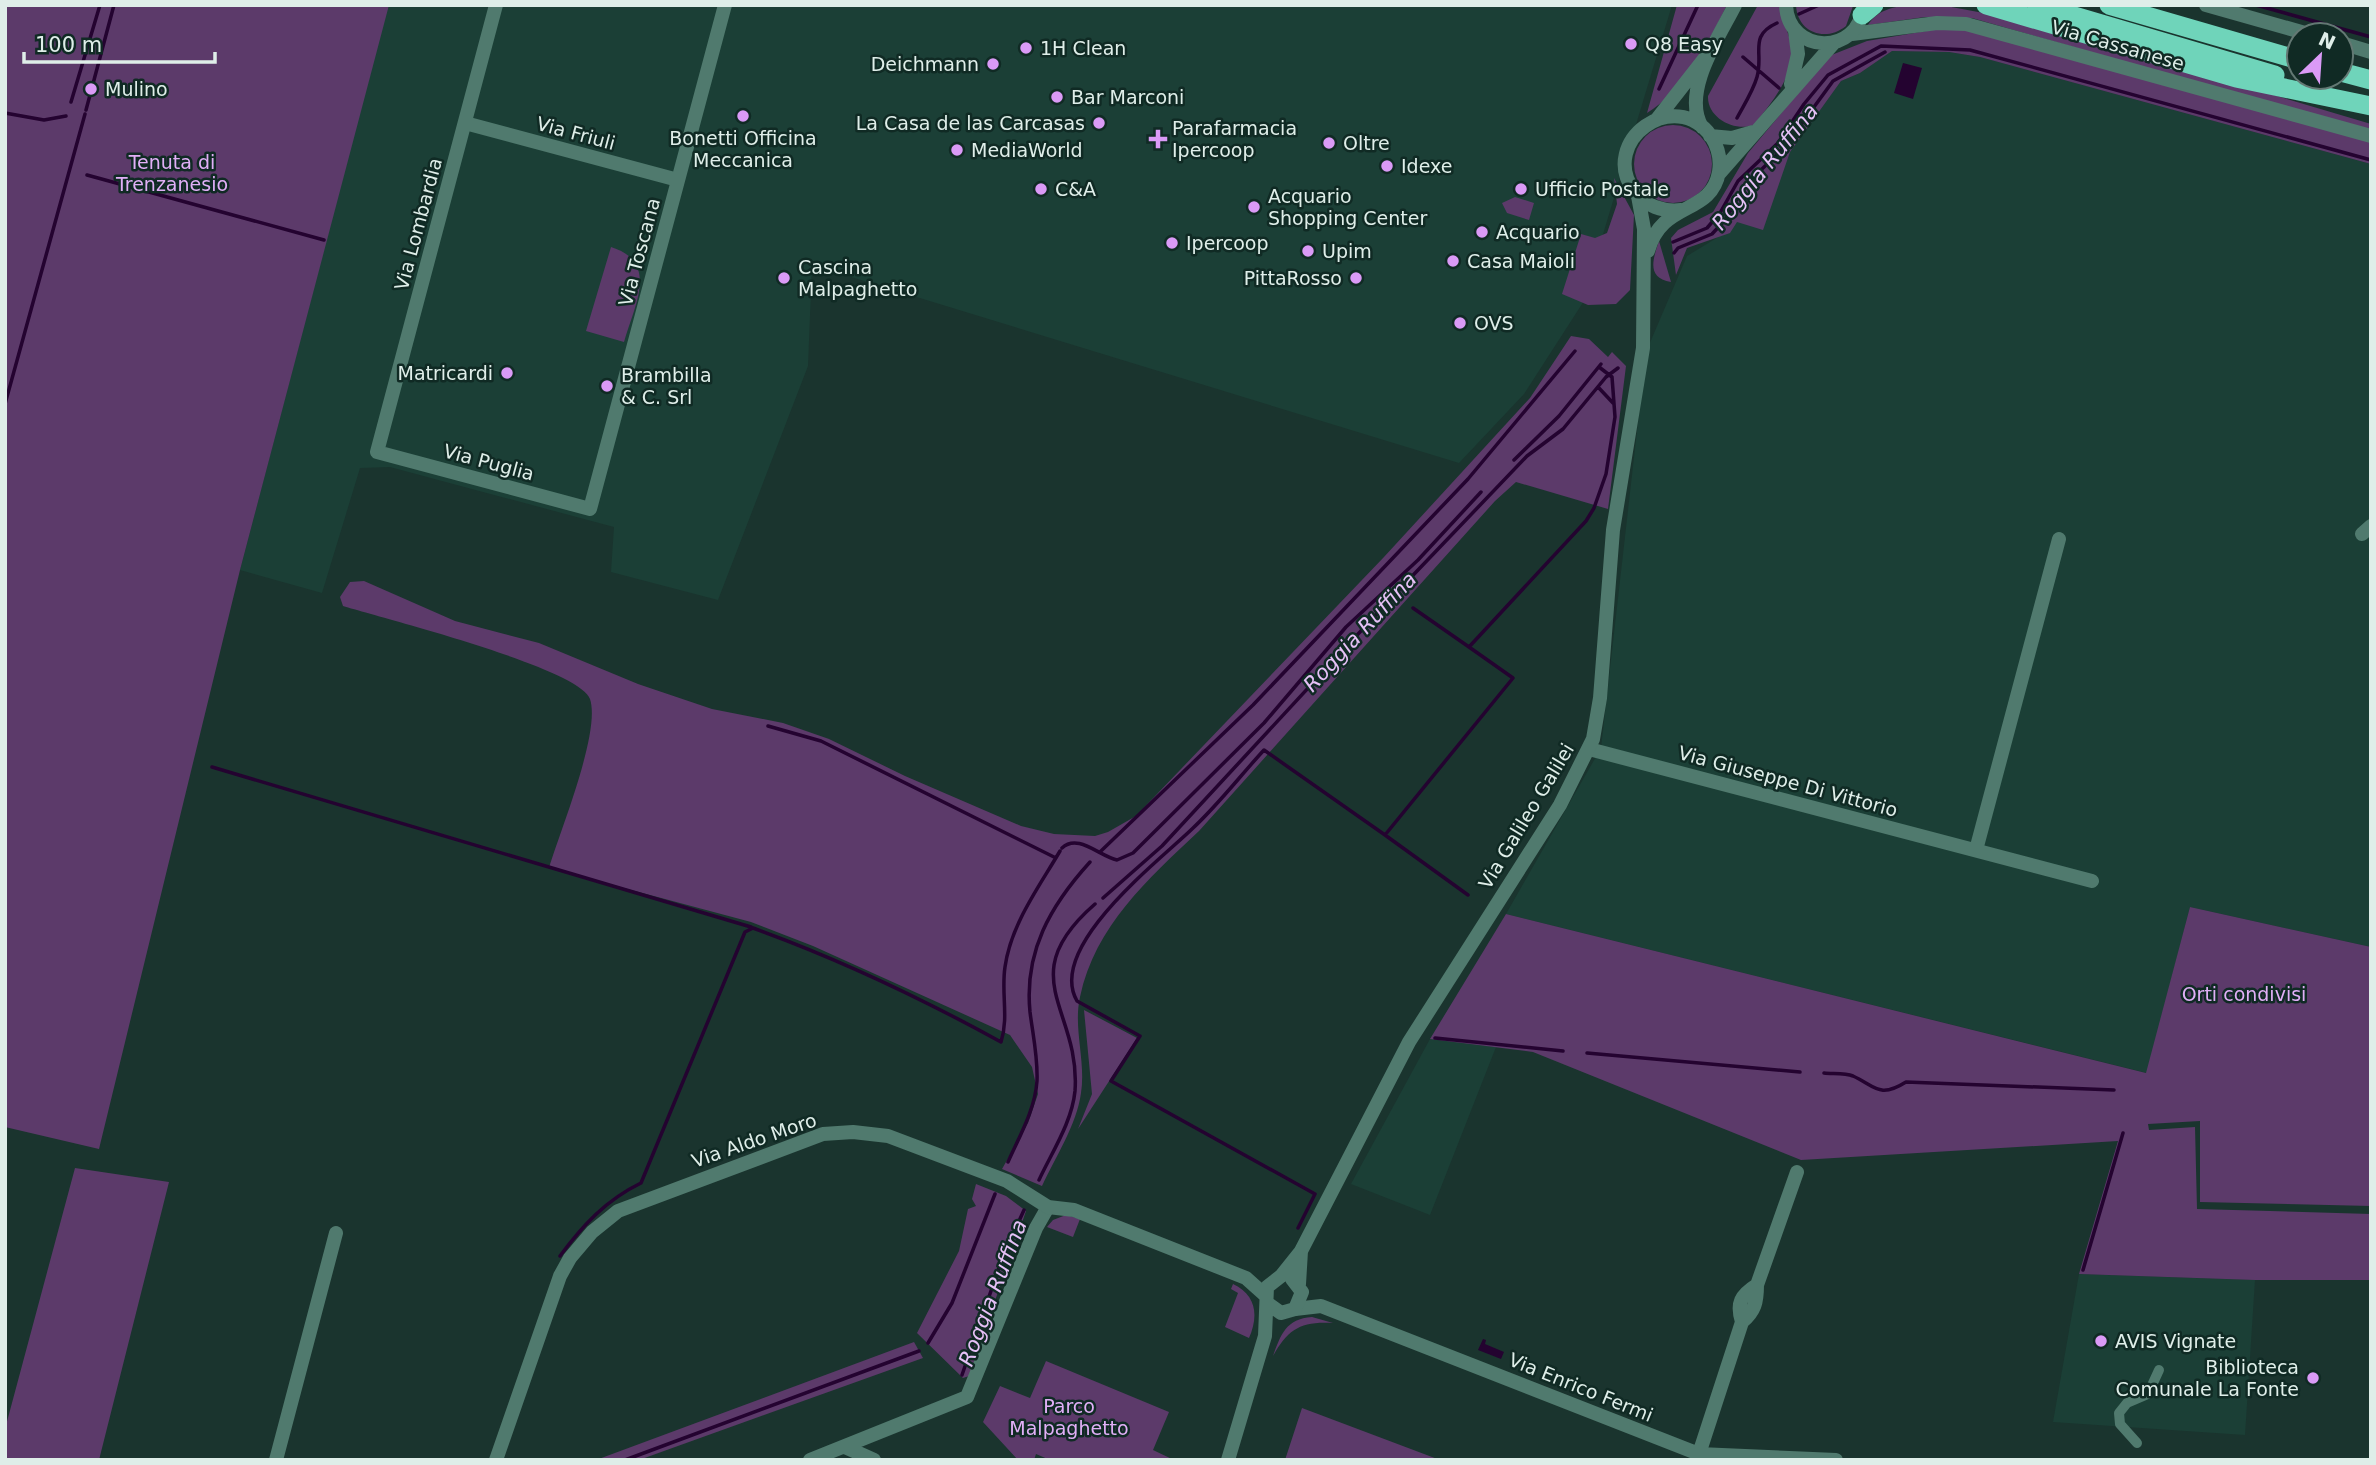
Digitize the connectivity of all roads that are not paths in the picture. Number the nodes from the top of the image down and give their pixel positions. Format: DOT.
graph roads {
  1 [pos="496,5"];
  2 [pos="725,5"];
  3 [pos="1735,5"];
  4 [pos="1786,5"];
  5 [pos="1986,5"];
  6 [pos="2037,5"];
  7 [pos="2109,5"];
  8 [pos="2206,5"];
  9 [pos="1866,9"];
  10 [pos="2285,27"];
  11 [pos="1795,31"];
  12 [pos="1852,34"];
  13 [pos="1833,44"];
  14 [pos="1711,51"];
  15 [pos="2285,56"];
  16 [pos="1789,91"];
  17 [pos="2371,104"];
  18 [pos="1657,119"];
  19 [pos="465,123"];
  20 [pos="1706,131"];
  21 [pos="1757,131"];
  22 [pos="2371,135"];
  23 [pos="1718,175"];
  24 [pos="678,180"];
  25 [pos="1638,196"];
  26 [pos="1681,210"];
  27 [pos="1644,262"];
  28 [pos="377,452"];
  29 [pos="590,509"];
  30 [pos="2059,539"];
  31 [pos="1590,749"];
  32 [pos="1976,850"];
  33 [pos="2092,881"];
  34 [pos="1797,1172"];
  35 [pos="1048,1207"];
  36 [pos="336,1233"];
  37 [pos="1301,1251"];
  38 [pos="1278,1277"];
  39 [pos="1246,1278"];
  40 [pos="1300,1286"];
  41 [pos="1266,1299"];
  42 [pos="1321,1306"];
  43 [pos="1290,1311"];
  44 [pos="1265,1336"];
  45 [pos="2159,1370"];
  46 [pos="2137,1443"];
  47 [pos="845,1447"];
  48 [pos="1698,1457"];
  49 [pos="276,1460"];
  50 [pos="496,1460"];
  51 [pos="810,1460"];
  52 [pos="874,1460"];
  53 [pos="1228,1460"];
  54 [pos="1836,1460"];
  1 -- 19 [label="street, Via Lombardia"];
  2 -- 24 [label="street, Via Toscana"];
  3 -- 14 [label="street"];
  4 -- 11 [label="street"];
  5 -- 17 [label="highway"];
  6 -- 17 [label="highway"];
  7 -- 15 [label="highway"];
  8 -- 10 [label="street"];
  9 -- 12 [label="street"];
  11 -- 13 [label="street"];
  11 -- 16 [label="street"];
  12 -- 13 [label="street"];
  12 -- 22 [label="street, Via Cassanese"];
  13 -- 16 [label="street"];
  14 -- 18 [label="street"];
  14 -- 20 [label="street"];
  16 -- 21 [label="street"];
  18 -- 20 [label="street"];
  18 -- 25 [label="street"];
  19 -- 24 [label="street, Via Friuli"];
  19 -- 28 [label="street, Via Lombardia"];
  20 -- 21 [label="street"];
  20 -- 23 [label="street"];
  21 -- 23 [label="street"];
  23 -- 26 [label="street"];
  24 -- 29 [label="street, Via Toscana"];
  25 -- 26 [label="street"];
  25 -- 27 [label="street, Via Galileo Galilei"];
  26 -- 27 [label="street"];
  27 -- 31 [label="street, Via Galileo Galilei"];
  28 -- 29 [label="street, Via Puglia"];
  30 -- 32 [label="street"];
  31 -- 32 [label="street, Via Giuseppe Di Vittorio"];
  31 -- 37 [label="street, Via Galileo Galilei"];
  32 -- 33 [label="street, Via Giuseppe Di Vittorio"];
  34 -- 48 [label="street"];
  35 -- 39 [label="street, Via Aldo Moro"];
  35 -- 47 [label="street"];
  35 -- 50 [label="street, Via Aldo Moro"];
  36 -- 49 [label="street"];
  37 -- 38 [label="street"];
  37 -- 40 [label="street, Via Galileo Galilei"];
  38 -- 39 [label="street, Via Aldo Moro"];
  38 -- 40 [label="street"];
  38 -- 41 [label="street"];
  39 -- 41 [label="street, Via Aldo Moro"];
  40 -- 42 [label="street"];
  40 -- 43 [label="street"];
  41 -- 43 [label="street"];
  41 -- 44 [label="street"];
  42 -- 43 [label="street"];
  42 -- 48 [label="street, Via Enrico Fermi"];
  43 -- 44 [label="street"];
  44 -- 53 [label="street"];
  45 -- 46 [label="street"];
  47 -- 51 [label="street"];
  47 -- 52 [label="street"];
  48 -- 54 [label="street, Via Enrico Fermi"];
}
